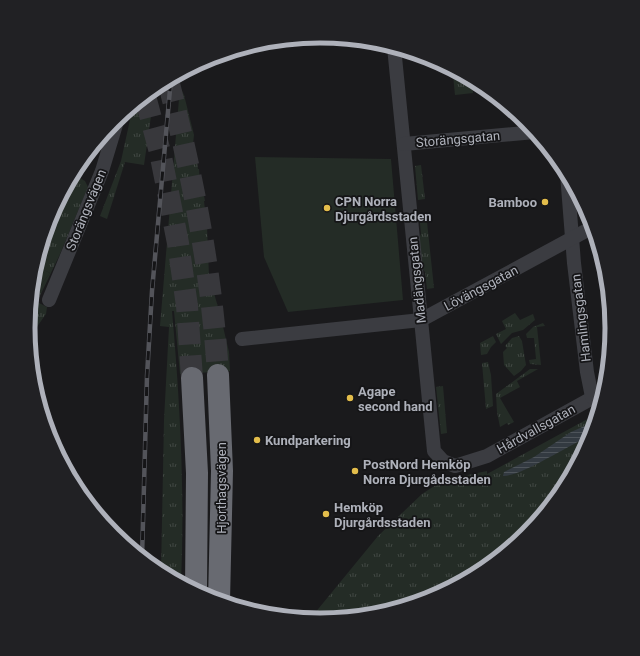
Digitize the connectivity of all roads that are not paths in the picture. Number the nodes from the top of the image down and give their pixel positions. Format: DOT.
graph roads {
  1 [pos="395,53"];
  2 [pos="114,130"];
  3 [pos="528,133"];
  4 [pos="404,144"];
  5 [pos="568,188"];
  6 [pos="588,230"];
  7 [pos="572,239"];
  8 [pos="49,300"];
  9 [pos="421,320"];
  10 [pos="242,339"];
  11 [pos="218,375"];
  12 [pos="192,378"];
  13 [pos="598,393"];
  14 [pos="597,395"];
  15 [pos="443,461"];
  16 [pos="196,585"];
  17 [pos="219,594"];
  1 -- 4 [label="street, Madängsgatan"];
  2 -- 8 [label="street, Storängsvägen"];
  3 -- 4 [label="street, Storängsgatan"];
  4 -- 9 [label="street, Madängsgatan"];
  5 -- 7 [label="street, Hamlingsgatan"];
  6 -- 7 [label="street, Lövängsgatan"];
  7 -- 9 [label="street, Lövängsgatan"];
  7 -- 13 [label="street, Hamlingsgatan"];
  9 -- 10 [label="street, Lövängsgatan"];
  9 -- 15 [label="street, Madängsgatan"];
  11 -- 17 [label="highway, Hjorthagsvägen"];
  12 -- 16 [label="highway, Hjorthagsvägen"];
  14 -- 15 [label="street, Hårdvallsgatan"];
}
